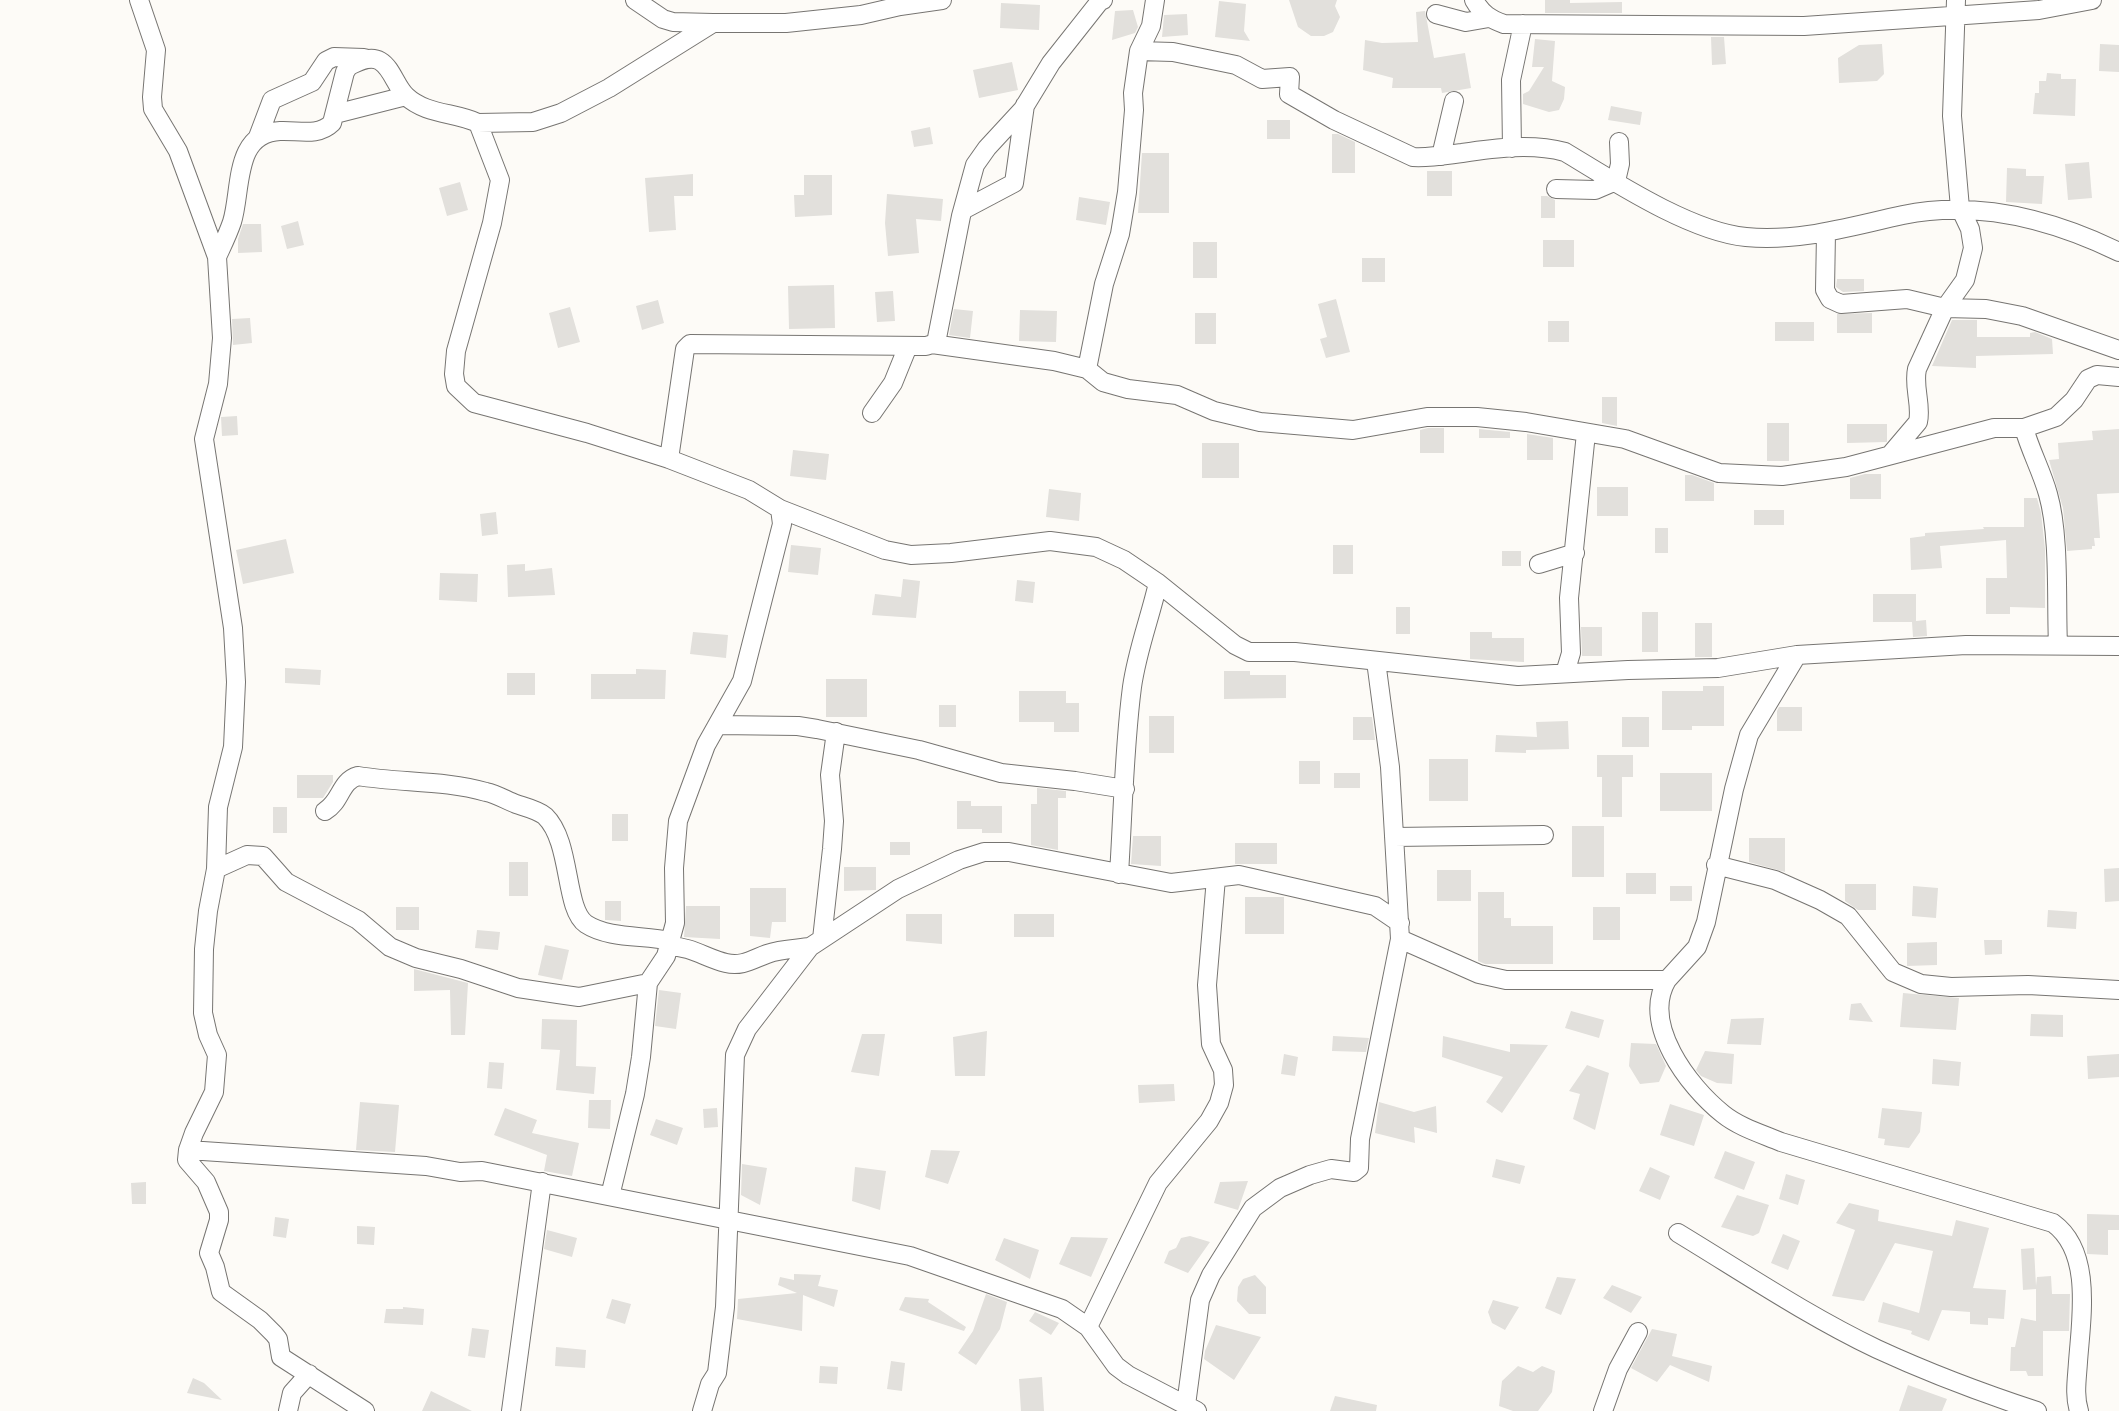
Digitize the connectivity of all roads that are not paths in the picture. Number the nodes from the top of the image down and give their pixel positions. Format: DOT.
graph roads {
  1 [pos="139,0"];
  2 [pos="635,0"];
  3 [pos="942,0"];
  4 [pos="1087,0"];
  5 [pos="1102,0"];
  6 [pos="1156,0"];
  7 [pos="1474,0"];
  8 [pos="2092,0"];
  9 [pos="1956,7"];
  10 [pos="1436,14"];
  11 [pos="1489,18"];
  12 [pos="713,23"];
  13 [pos="1523,24"];
  14 [pos="1139,51"];
  15 [pos="371,58"];
  16 [pos="405,96"];
  17 [pos="1454,100"];
  18 [pos="1026,104"];
  19 [pos="335,114"];
  20 [pos="478,123"];
  21 [pos="258,137"];
  22 [pos="1619,142"];
  23 [pos="1512,148"];
  24 [pos="1441,156"];
  25 [pos="1616,181"];
  26 [pos="1556,189"];
  27 [pos="1960,208"];
  28 [pos="963,210"];
  29 [pos="1826,233"];
  30 [pos="2119,252"];
  31 [pos="217,257"];
  32 [pos="1945,308"];
  33 [pos="932,344"];
  34 [pos="908,346"];
  35 [pos="2119,350"];
  36 [pos="1087,369"];
  37 [pos="2119,377"];
  38 [pos="872,412"];
  39 [pos="2024,428"];
  40 [pos="1586,433"];
  41 [pos="1890,455"];
  42 [pos="669,459"];
  43 [pos="780,509"];
  44 [pos="1575,554"];
  45 [pos="1539,564"];
  46 [pos="1157,583"];
  47 [pos="2057,645"];
  48 [pos="2119,646"];
  49 [pos="1797,655"];
  50 [pos="1376,661"];
  51 [pos="1565,673"];
  52 [pos="718,725"];
  53 [pos="836,732"];
  54 [pos="1125,789"];
  55 [pos="325,811"];
  56 [pos="1544,835"];
  57 [pos="1394,837"];
  58 [pos="1716,865"];
  59 [pos="216,869"];
  60 [pos="1119,874"];
  61 [pos="1216,877"];
  62 [pos="1400,931"];
  63 [pos="669,943"];
  64 [pos="816,943"];
  65 [pos="1667,980"];
  66 [pos="648,983"];
  67 [pos="2119,990"];
  68 [pos="188,1150"];
  69 [pos="542,1182"];
  70 [pos="610,1196"];
  71 [pos="727,1220"];
  72 [pos="1678,1233"];
  73 [pos="1088,1327"];
  74 [pos="1638,1332"];
  75 [pos="309,1374"];
  76 [pos="1191,1408"];
  77 [pos="288,1411"];
  78 [pos="365,1411"];
  79 [pos="511,1411"];
  80 [pos="702,1411"];
  81 [pos="1603,1411"];
  82 [pos="2037,1411"];
  83 [pos="2080,1411"];
  1 -- 31 [label="street"];
  2 -- 12 [label="street"];
  3 -- 12 [label="street"];
  4 -- 5 [label="street"];
  5 -- 18 [label="street"];
  6 -- 14 [label="street"];
  7 -- 11 [label="street"];
  8 -- 9 [label="street"];
  9 -- 13 [label="street"];
  9 -- 27 [label="street"];
  10 -- 11 [label="street"];
  11 -- 13 [label="street"];
  12 -- 20 [label="street"];
  13 -- 23 [label="street"];
  14 -- 24 [label="street"];
  14 -- 36 [label="street"];
  15 -- 16 [label="street"];
  15 -- 19 [label="street"];
  15 -- 21 [label="street"];
  16 -- 19 [label="street"];
  16 -- 20 [label="street"];
  17 -- 24 [label="street"];
  18 -- 28 [label="street"];
  18 -- 28 [label="street"];
  19 -- 21 [label="street"];
  20 -- 42 [label="street"];
  21 -- 31 [label="street"];
  22 -- 25 [label="street"];
  23 -- 24 [label="street"];
  23 -- 25 [label="street"];
  25 -- 26 [label="street"];
  25 -- 29 [label="street"];
  27 -- 29 [label="street"];
  27 -- 30 [label="street"];
  27 -- 32 [label="street"];
  28 -- 33 [label="street"];
  29 -- 32 [label="street"];
  31 -- 59 [label="street"];
  32 -- 35 [label="street"];
  32 -- 41 [label="street"];
  33 -- 34 [label="street"];
  33 -- 36 [label="street"];
  34 -- 38 [label="street"];
  34 -- 42 [label="street"];
  36 -- 40 [label="street"];
  37 -- 39 [label="street"];
  39 -- 41 [label="street"];
  39 -- 47 [label="street"];
  40 -- 41 [label="street"];
  40 -- 44 [label="street"];
  42 -- 43 [label="street"];
  43 -- 46 [label="street"];
  43 -- 52 [label="street"];
  44 -- 45 [label="street"];
  44 -- 51 [label="street"];
  46 -- 50 [label="street"];
  46 -- 54 [label="street"];
  47 -- 48 [label="street"];
  47 -- 49 [label="street"];
  49 -- 51 [label="street"];
  49 -- 58 [label="street"];
  50 -- 51 [label="street"];
  50 -- 57 [label="street"];
  52 -- 53 [label="street"];
  52 -- 63 [label="street"];
  53 -- 54 [label="street"];
  53 -- 64 [label="street"];
  54 -- 60 [label="street"];
  55 -- 63 [label="street"];
  56 -- 57 [label="street"];
  57 -- 62 [label="street"];
  58 -- 65 [label="street"];
  58 -- 67 [label="street"];
  59 -- 66 [label="street"];
  59 -- 68 [label="street"];
  60 -- 61 [label="street"];
  60 -- 64 [label="street"];
  61 -- 62 [label="street"];
  61 -- 73 [label="street"];
  62 -- 65 [label="street"];
  62 -- 76 [label="street"];
  63 -- 64 [label="street"];
  63 -- 66 [label="street"];
  64 -- 71 [label="street"];
  65 -- 83 [label="street"];
  66 -- 70 [label="street"];
  68 -- 69 [label="street"];
  68 -- 75 [label="street"];
  69 -- 70 [label="street"];
  69 -- 79 [label="street"];
  70 -- 71 [label="street"];
  71 -- 73 [label="street"];
  71 -- 80 [label="street"];
  72 -- 82 [label="street"];
  73 -- 76 [label="street"];
  74 -- 81 [label="street"];
  75 -- 77 [label="street"];
  75 -- 78 [label="street"];
}
